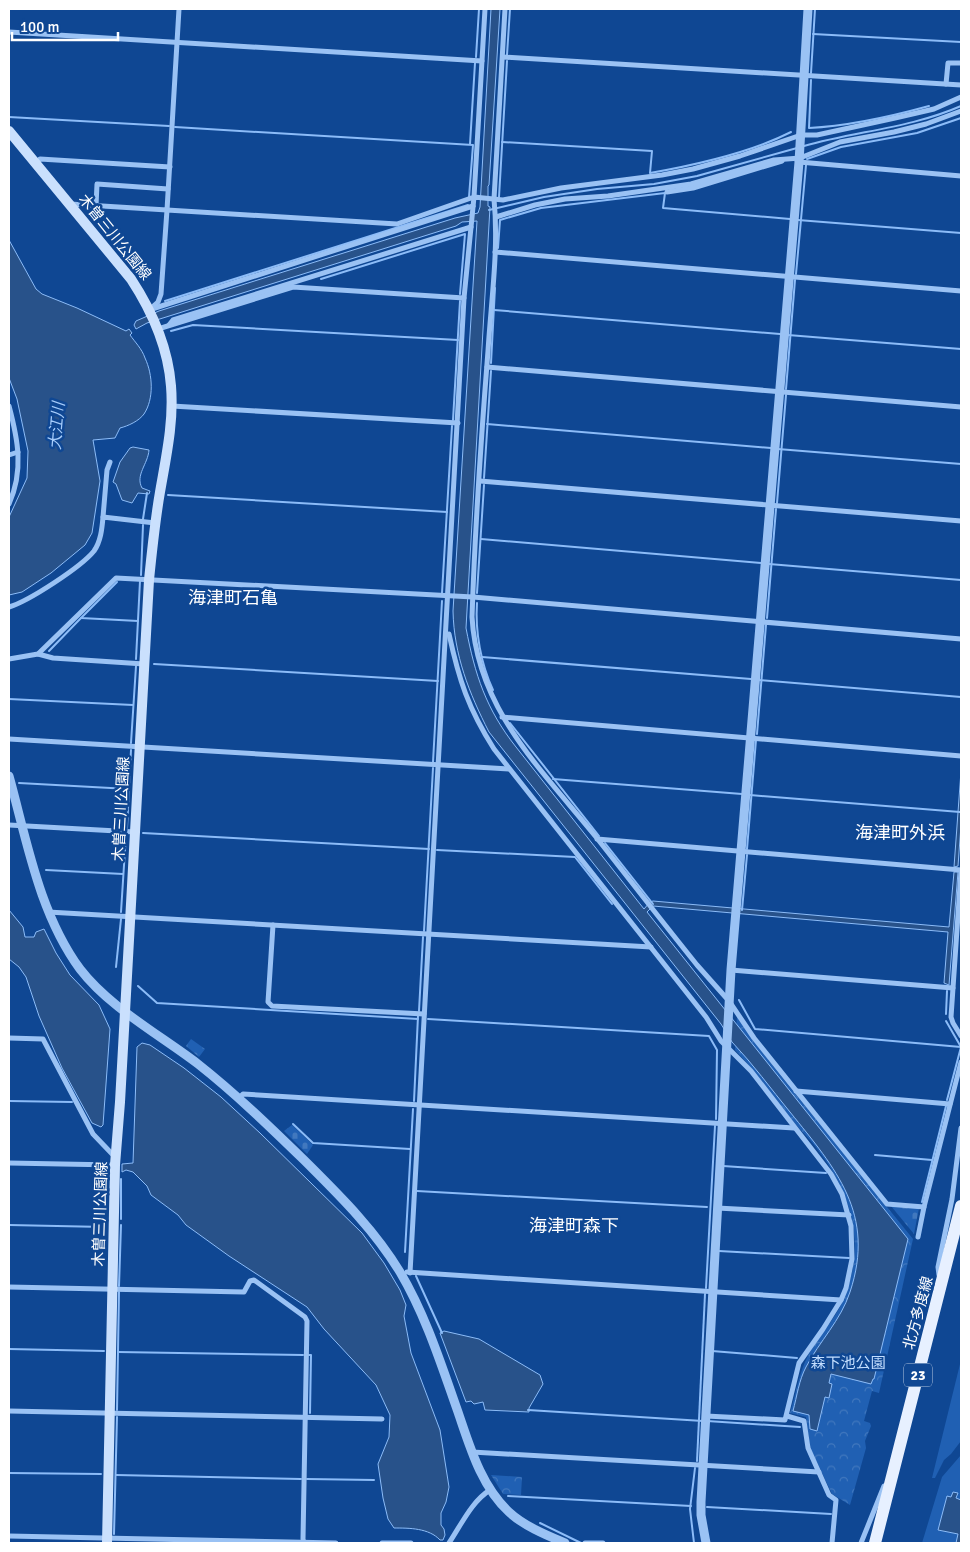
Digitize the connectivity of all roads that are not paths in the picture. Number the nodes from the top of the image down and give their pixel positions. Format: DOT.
graph roads {
  1 [pos="179,9"];
  2 [pos="485,9"];
  3 [pos="505,9"];
  4 [pos="808,9"];
  5 [pos="9,32"];
  6 [pos="177,42"];
  7 [pos="503,57"];
  8 [pos="482,60"];
  9 [pos="961,63"];
  10 [pos="804,74"];
  11 [pos="946,84"];
  12 [pos="961,85"];
  13 [pos="961,97"];
  14 [pos="961,111"];
  15 [pos="9,131"];
  16 [pos="801,136"];
  17 [pos="800,158"];
  18 [pos="787,159"];
  19 [pos="35,163"];
  20 [pos="170,167"];
  21 [pos="961,176"];
  22 [pos="168,188"];
  23 [pos="667,192"];
  24 [pos="476,198"];
  25 [pos="494,200"];
  26 [pos="69,204"];
  27 [pos="96,206"];
  28 [pos="473,207"];
  29 [pos="167,210"];
  30 [pos="496,215"];
  31 [pos="471,225"];
  32 [pos="495,252"];
  33 [pos="790,277"];
  34 [pos="961,291"];
  35 [pos="464,298"];
  36 [pos="150,311"];
  37 [pos="170,325"];
  38 [pos="157,326"];
  39 [pos="487,367"];
  40 [pos="780,392"];
  41 [pos="9,406"];
  42 [pos="172,406"];
  43 [pos="961,407"];
  44 [pos="458,423"];
  45 [pos="18,452"];
  46 [pos="9,455"];
  47 [pos="110,462"];
  48 [pos="480,481"];
  49 [pos="9,504"];
  50 [pos="770,506"];
  51 [pos="103,517"];
  52 [pos="961,521"];
  53 [pos="155,523"];
  54 [pos="150,580"];
  55 [pos="449,597"];
  56 [pos="472,597"];
  57 [pos="9,607"];
  58 [pos="760,621"];
  59 [pos="447,626"];
  60 [pos="961,639"];
  61 [pos="38,654"];
  62 [pos="9,659"];
  63 [pos="145,664"];
  64 [pos="502,717"];
  65 [pos="751,737"];
  66 [pos="9,740"];
  67 [pos="140,748"];
  68 [pos="961,756"];
  69 [pos="438,765"];
  70 [pos="509,769"];
  71 [pos="9,776"];
  72 [pos="9,825"];
  73 [pos="23,826"];
  74 [pos="135,832"];
  75 [pos="597,839"];
  76 [pos="741,851"];
  77 [pos="961,870"];
  78 [pos="48,912"];
  79 [pos="130,916"];
  80 [pos="273,925"];
  81 [pos="429,934"];
  82 [pos="651,948"];
  83 [pos="731,970"];
  84 [pos="953,988"];
  85 [pos="729,1003"];
  86 [pos="126,1011"];
  87 [pos="424,1014"];
  88 [pos="961,1036"];
  89 [pos="9,1038"];
  90 [pos="727,1045"];
  91 [pos="961,1062"];
  92 [pos="796,1091"];
  93 [pos="239,1098"];
  94 [pos="950,1104"];
  95 [pos="420,1105"];
  96 [pos="721,1123"];
  97 [pos="794,1128"];
  98 [pos="961,1128"];
  99 [pos="961,1135"];
  100 [pos="9,1162"];
  101 [pos="116,1162"];
  102 [pos="961,1206"];
  103 [pos="924,1207"];
  104 [pos="717,1208"];
  105 [pos="849,1215"];
  106 [pos="918,1237"];
  107 [pos="399,1271"];
  108 [pos="410,1273"];
  109 [pos="9,1287"];
  110 [pos="113,1289"];
  111 [pos="712,1291"];
  112 [pos="940,1293"];
  113 [pos="841,1300"];
  114 [pos="9,1411"];
  115 [pos="110,1413"];
  116 [pos="787,1416"];
  117 [pos="305,1417"];
  118 [pos="382,1419"];
  119 [pos="706,1419"];
  120 [pos="902,1441"];
  121 [pos="472,1452"];
  122 [pos="702,1465"];
  123 [pos="819,1472"];
  124 [pos="490,1490"];
  125 [pos="9,1536"];
  126 [pos="107,1541"];
  127 [pos="304,1543"];
  128 [pos="336,1543"];
  129 [pos="382,1543"];
  130 [pos="411,1543"];
  131 [pos="449,1543"];
  132 [pos="565,1543"];
  133 [pos="585,1543"];
  134 [pos="603,1543"];
  135 [pos="706,1543"];
  136 [pos="832,1543"];
  137 [pos="861,1543"];
  138 [pos="875,1543"];
  1 -- 6 [label="street"];
  2 -- 8 [label="street"];
  3 -- 7 [label="street"];
  4 -- 10 [label="street"];
  5 -- 6 [label="street"];
  6 -- 8 [label="street"];
  6 -- 20 [label="street"];
  7 -- 10 [label="street"];
  7 -- 25 [label="street"];
  8 -- 24 [label="street"];
  9 -- 11 [label="street"];
  10 -- 11 [label="street"];
  10 -- 16 [label="street"];
  11 -- 12 [label="street"];
  13 -- 16 [label="street"];
  14 -- 17 [label="street"];
  15 -- 19 [label="main road, 木曽三川公園線"];
  16 -- 17 [label="street"];
  16 -- 25 [label="street"];
  17 -- 18 [label="street"];
  17 -- 21 [label="street"];
  17 -- 33 [label="street"];
  18 -- 23 [label="street"];
  18 -- 30 [label="street"];
  19 -- 20 [label="street"];
  19 -- 26 [label="main road, 木曽三川公園線"];
  20 -- 22 [label="street"];
  22 -- 27 [label="street"];
  22 -- 29 [label="street"];
  24 -- 25 [label="street"];
  24 -- 28 [label="street"];
  24 -- 29 [label="street"];
  25 -- 30 [label="street"];
  26 -- 27 [label="street"];
  26 -- 36 [label="main road, 木曽三川公園線"];
  27 -- 29 [label="street"];
  28 -- 31 [label="street"];
  28 -- 36 [label="street"];
  29 -- 36 [label="street"];
  30 -- 32 [label="street"];
  31 -- 35 [label="street"];
  31 -- 37 [label="street"];
  32 -- 33 [label="street"];
  32 -- 39 [label="street"];
  33 -- 34 [label="street"];
  33 -- 40 [label="street"];
  35 -- 37 [label="street"];
  35 -- 44 [label="street"];
  36 -- 38 [label="main road, 木曽三川公園線"];
  37 -- 38 [label="street"];
  38 -- 42 [label="main road, 木曽三川公園線"];
  39 -- 40 [label="street"];
  39 -- 48 [label="street"];
  40 -- 43 [label="street"];
  40 -- 50 [label="street"];
  41 -- 45 [label="street"];
  42 -- 44 [label="street"];
  42 -- 53 [label="main road, 木曽三川公園線"];
  44 -- 55 [label="street"];
  45 -- 46 [label="street"];
  45 -- 49 [label="street"];
  47 -- 51 [label="street"];
  48 -- 50 [label="street"];
  48 -- 56 [label="street"];
  50 -- 52 [label="street"];
  50 -- 58 [label="street"];
  51 -- 53 [label="street"];
  51 -- 57 [label="street"];
  53 -- 54 [label="main road, 木曽三川公園線"];
  54 -- 55 [label="street"];
  54 -- 61 [label="street"];
  54 -- 63 [label="main road, 木曽三川公園線"];
  55 -- 56 [label="street"];
  55 -- 59 [label="street"];
  56 -- 58 [label="street"];
  56 -- 64 [label="street"];
  58 -- 60 [label="street"];
  58 -- 65 [label="street"];
  59 -- 69 [label="street"];
  59 -- 70 [label="street"];
  61 -- 62 [label="street"];
  61 -- 63 [label="street"];
  63 -- 67 [label="main road, 木曽三川公園線"];
  64 -- 65 [label="street"];
  64 -- 75 [label="street"];
  65 -- 68 [label="street"];
  65 -- 76 [label="street"];
  66 -- 67 [label="street"];
  67 -- 69 [label="street"];
  67 -- 74 [label="main road, 木曽三川公園線"];
  69 -- 70 [label="street"];
  69 -- 81 [label="street"];
  70 -- 82 [label="street"];
  71 -- 73 [label="street"];
  72 -- 73 [label="street"];
  73 -- 74 [label="street"];
  73 -- 78 [label="street"];
  74 -- 79 [label="main road, 木曽三川公園線"];
  75 -- 76 [label="street"];
  75 -- 85 [label="street"];
  76 -- 77 [label="street"];
  76 -- 83 [label="street"];
  77 -- 84 [label="street"];
  78 -- 79 [label="street"];
  78 -- 86 [label="street"];
  79 -- 80 [label="street"];
  79 -- 86 [label="main road, 木曽三川公園線"];
  80 -- 81 [label="street"];
  80 -- 87 [label="street"];
  81 -- 82 [label="street"];
  81 -- 87 [label="street"];
  82 -- 90 [label="street"];
  83 -- 84 [label="street"];
  83 -- 85 [label="street"];
  84 -- 88 [label="street"];
  85 -- 90 [label="street"];
  85 -- 92 [label="street"];
  86 -- 93 [label="street"];
  86 -- 101 [label="main road, 木曽三川公園線"];
  87 -- 95 [label="street"];
  89 -- 101 [label="street"];
  90 -- 96 [label="street"];
  90 -- 97 [label="street"];
  91 -- 94 [label="street"];
  92 -- 94 [label="street"];
  92 -- 103 [label="street"];
  93 -- 95 [label="street"];
  93 -- 107 [label="street"];
  94 -- 103 [label="street"];
  95 -- 96 [label="street"];
  95 -- 108 [label="street"];
  96 -- 97 [label="street"];
  96 -- 104 [label="street"];
  97 -- 105 [label="street"];
  98 -- 99 [label="street"];
  99 -- 112 [label="street"];
  100 -- 101 [label="street"];
  101 -- 110 [label="main road, 木曽三川公園線"];
  102 -- 112 [label="main road, 北方多度線 / 23"];
  103 -- 106 [label="street"];
  104 -- 105 [label="street"];
  104 -- 111 [label="street"];
  105 -- 113 [label="street"];
  107 -- 108 [label="street"];
  107 -- 121 [label="street"];
  108 -- 111 [label="street"];
  109 -- 110 [label="street"];
  110 -- 115 [label="main road, 木曽三川公園線"];
  110 -- 117 [label="street"];
  111 -- 113 [label="street"];
  111 -- 119 [label="street"];
  112 -- 120 [label="main road, 北方多度線 / 23"];
  113 -- 116 [label="street"];
  114 -- 115 [label="street"];
  115 -- 117 [label="street"];
  115 -- 126 [label="main road, 木曽三川公園線"];
  116 -- 119 [label="street"];
  116 -- 123 [label="street"];
  117 -- 118 [label="street"];
  117 -- 127 [label="street"];
  119 -- 122 [label="street"];
  120 -- 137 [label="street"];
  120 -- 138 [label="main road, 北方多度線 / 23"];
  121 -- 122 [label="street"];
  121 -- 124 [label="street"];
  122 -- 123 [label="street"];
  122 -- 135 [label="street"];
  123 -- 136 [label="street"];
  124 -- 131 [label="street"];
  124 -- 132 [label="street"];
  125 -- 126 [label="street"];
  126 -- 127 [label="street"];
  127 -- 128 [label="street"];
  129 -- 130 [label="street"];
  133 -- 134 [label="street"];
}
